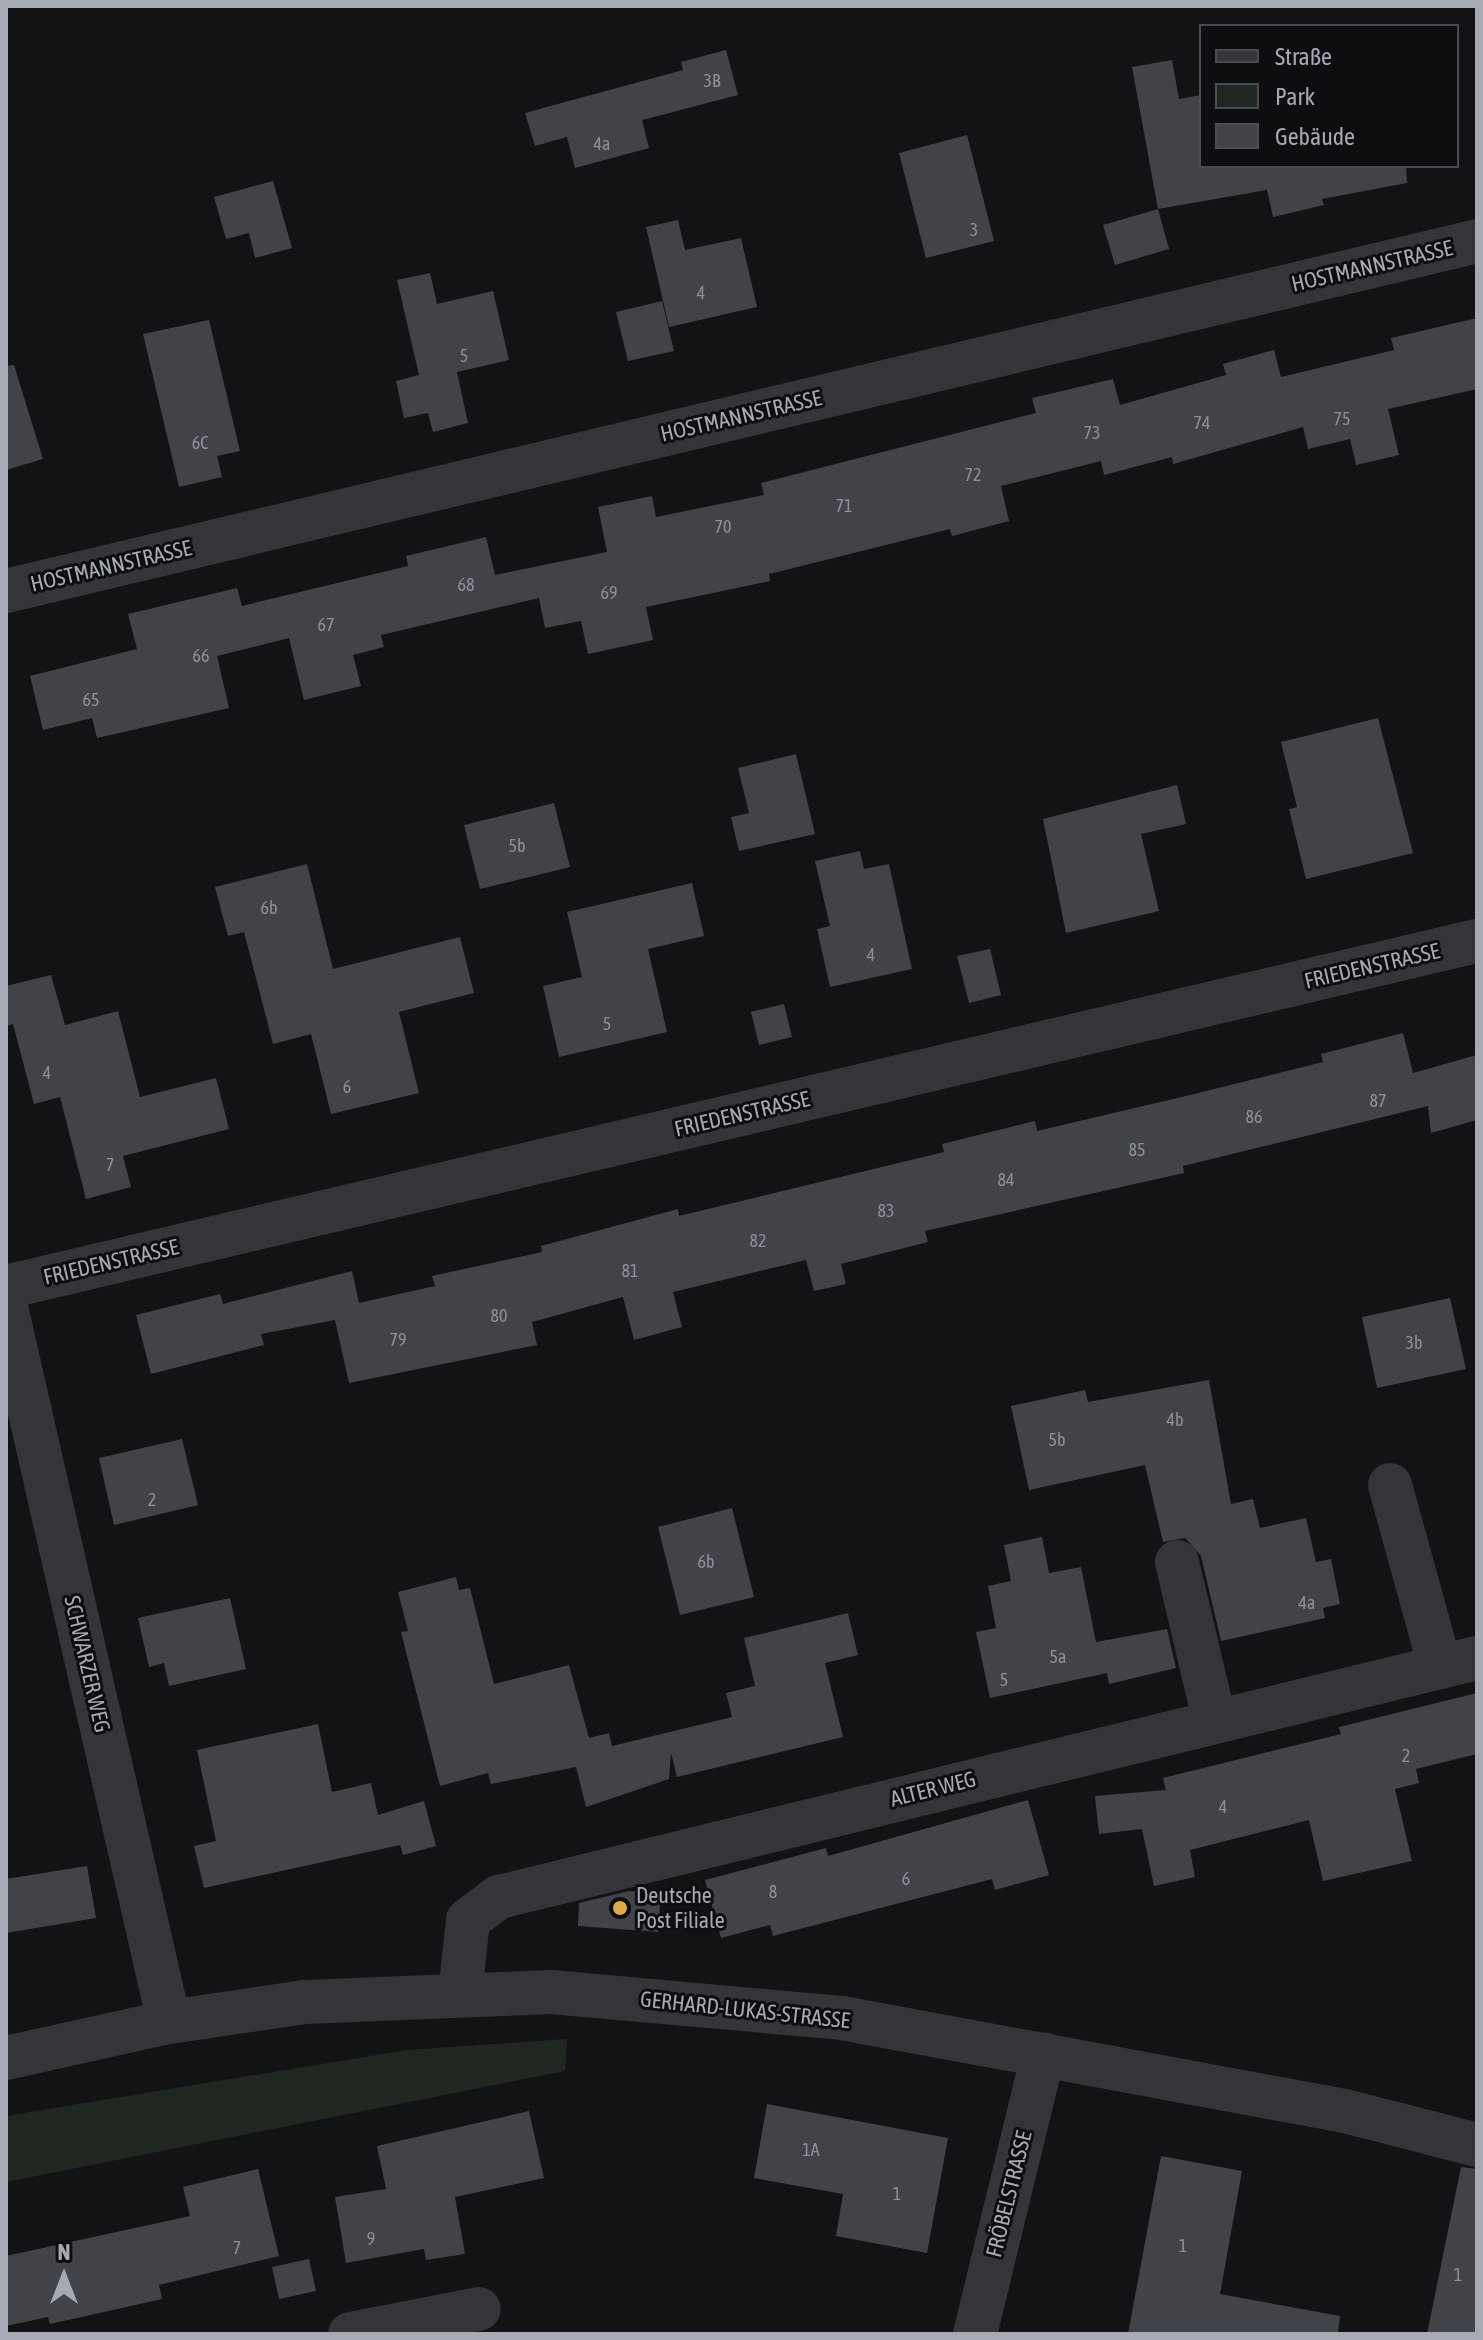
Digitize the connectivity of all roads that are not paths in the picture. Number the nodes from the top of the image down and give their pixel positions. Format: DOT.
graph roads {
  1 [pos="1477,241"];
  2 [pos="6,591"];
  3 [pos="1477,941"];
  4 [pos="6,1287"];
  5 [pos="6,1307"];
  6 [pos="1390,1485"];
  7 [pos="1177,1562"];
  8 [pos="1458,1662"];
  9 [pos="1214,1719"];
  10 [pos="460,1994"];
  11 [pos="169,2022"];
  12 [pos="1043,2054"];
  13 [pos="6,2058"];
  14 [pos="1477,2145"];
  15 [pos="479,2309"];
  16 [pos="350,2334"];
  17 [pos="975,2334"];
  1 -- 2 [label="street, HOSTMANNSTRASSE"];
  3 -- 4 [label="street, FRIEDENSTRASSE"];
  5 -- 11 [label="street, SCHWARZER WEG"];
  6 -- 8 [label="street"];
  7 -- 9 [label="street"];
  8 -- 9 [label="street, ALTER WEG"];
  9 -- 10 [label="street, ALTER WEG"];
  10 -- 11 [label="street, GERHARD-LUKAS-STRASSE"];
  10 -- 12 [label="street, GERHARD-LUKAS-STRASSE"];
  11 -- 13 [label="street, GERHARD-LUKAS-STRASSE"];
  12 -- 14 [label="street, GERHARD-LUKAS-STRASSE"];
  12 -- 17 [label="street, FRÖBELSTRASSE"];
  15 -- 16 [label="street"];
}
